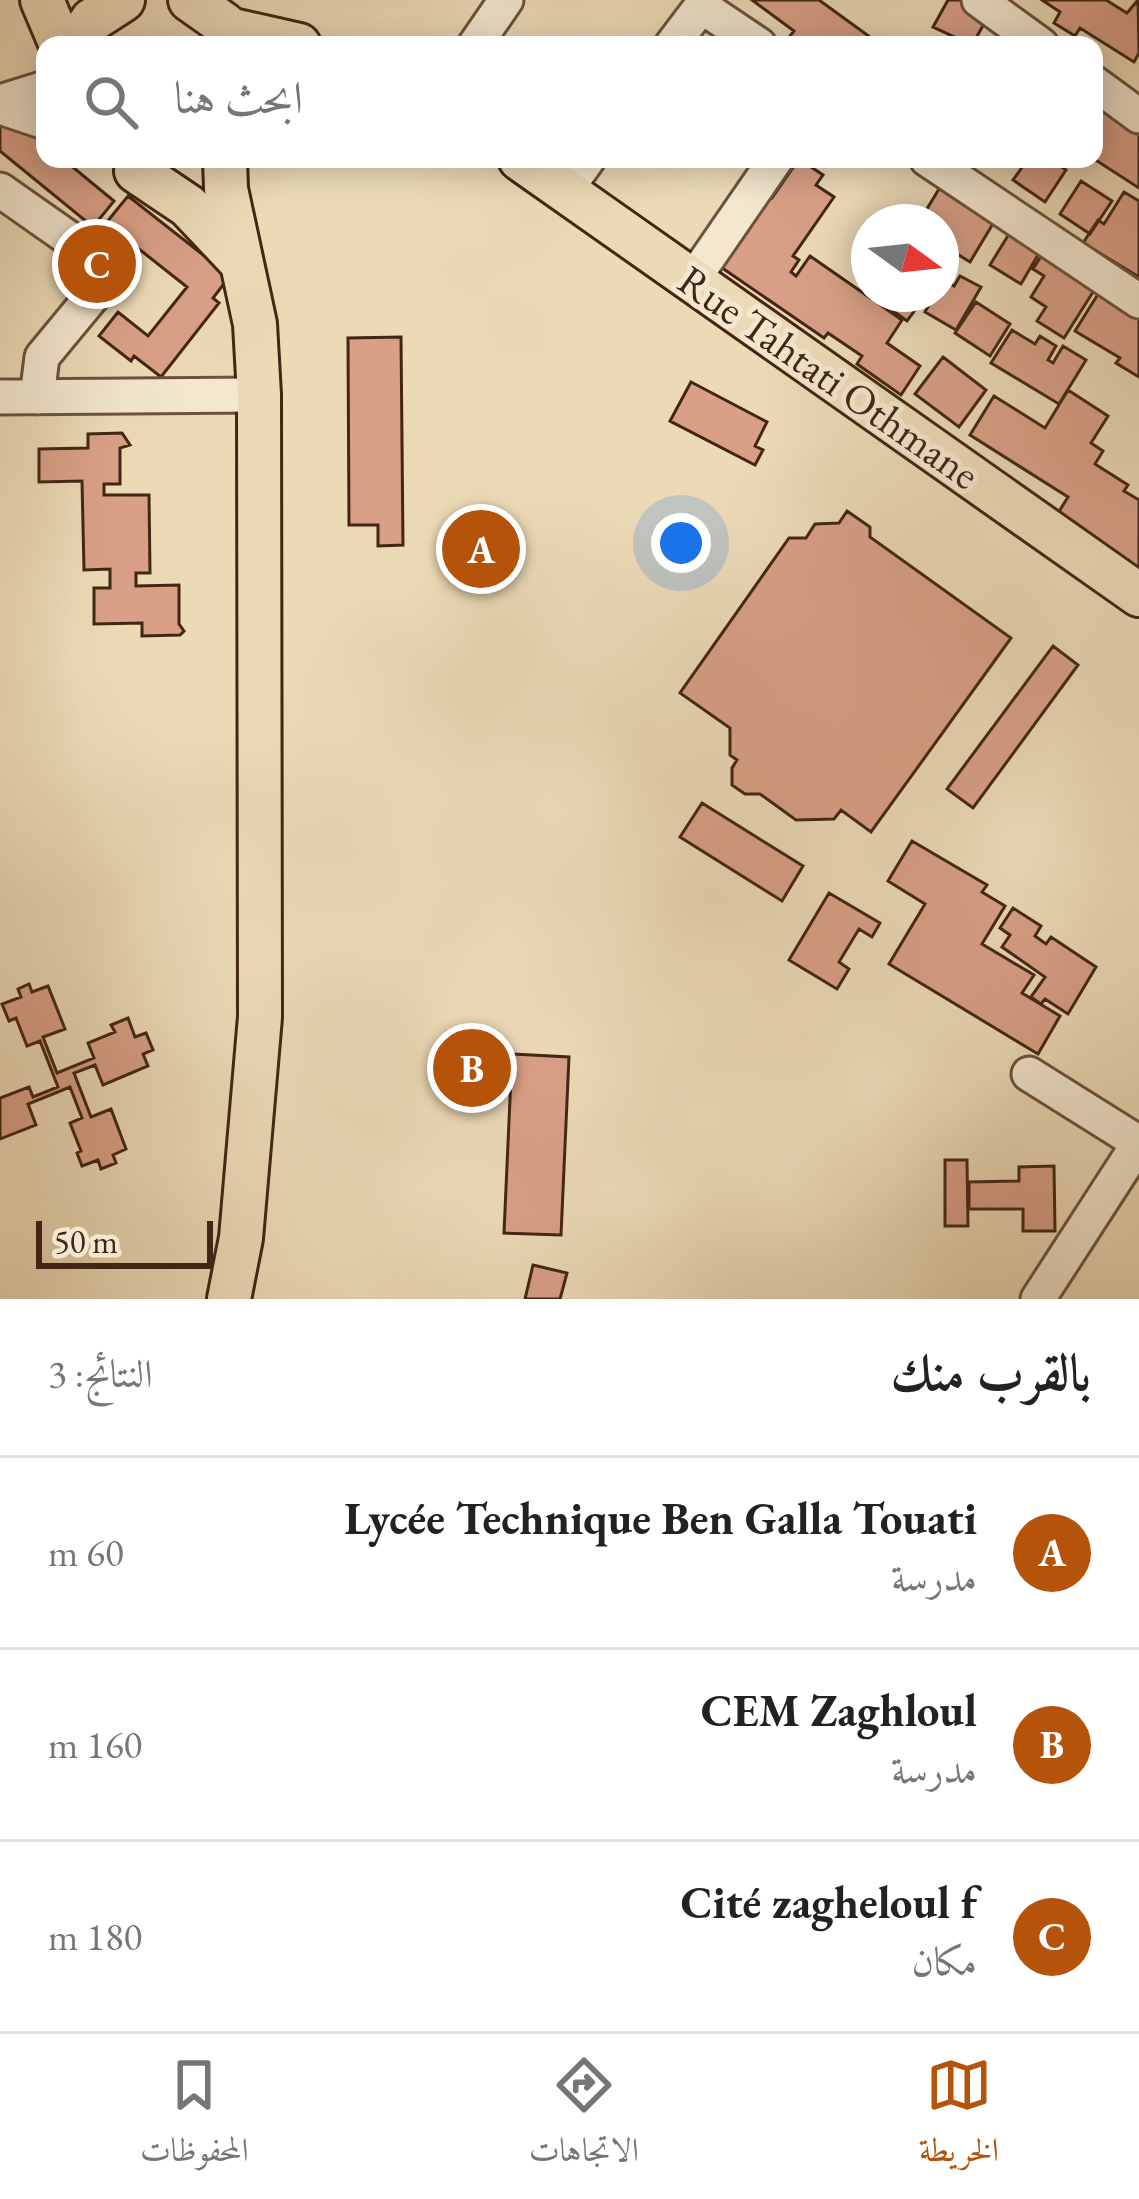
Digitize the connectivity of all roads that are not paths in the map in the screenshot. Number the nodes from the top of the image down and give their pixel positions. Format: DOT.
graph roads {
  1 [pos="42,0"];
  2 [pos="123,0"];
  3 [pos="506,0"];
  4 [pos="979,0"];
  5 [pos="704,3"];
  6 [pos="222,20"];
  7 [pos="57,36"];
  8 [pos="81,36"];
  9 [pos="271,36"];
  10 [pos="481,36"];
  11 [pos="680,36"];
  12 [pos="746,36"];
  13 [pos="1029,36"];
  14 [pos="1103,90"];
  15 [pos="36,91"];
  16 [pos="0,105"];
  17 [pos="1139,116"];
  18 [pos="36,119"];
  19 [pos="128,168"];
  20 [pos="225,168"];
  21 [pos="770,168"];
  22 [pos="940,168"];
  23 [pos="577,174"];
  24 [pos="0,190"];
  25 [pos="242,264"];
  26 [pos="692,281"];
  27 [pos="1139,302"];
  28 [pos="260,395"];
  29 [pos="0,397"];
  30 [pos="37,397"];
  31 [pos="1139,595"];
  32 [pos="1029,1074"];
  33 [pos="1139,1143"];
  34 [pos="229,1299"];
  35 [pos="1038,1299"];
  1 -- 7 [label="main road"];
  2 -- 8 [label="main road"];
  3 -- 10 [label="street"];
  4 -- 13 [label="street"];
  5 -- 11 [label="street"];
  5 -- 12 [label="street"];
  6 -- 9 [label="main road"];
  14 -- 17 [label="street"];
  15 -- 16 [label="street"];
  16 -- 18 [label="street"];
  19 -- 25 [label="main road"];
  20 -- 25 [label="main road"];
  21 -- 26 [label="street"];
  22 -- 27 [label="street"];
  23 -- 26 [label="main road, Rue Tahtati Othmane"];
  24 -- 30 [label="street"];
  25 -- 28 [label="main road"];
  26 -- 31 [label="main road, Rue Tahtati Othmane"];
  28 -- 30 [label="street"];
  28 -- 34 [label="main road"];
  29 -- 30 [label="street"];
  32 -- 33 [label="street"];
  33 -- 35 [label="street"];
}
